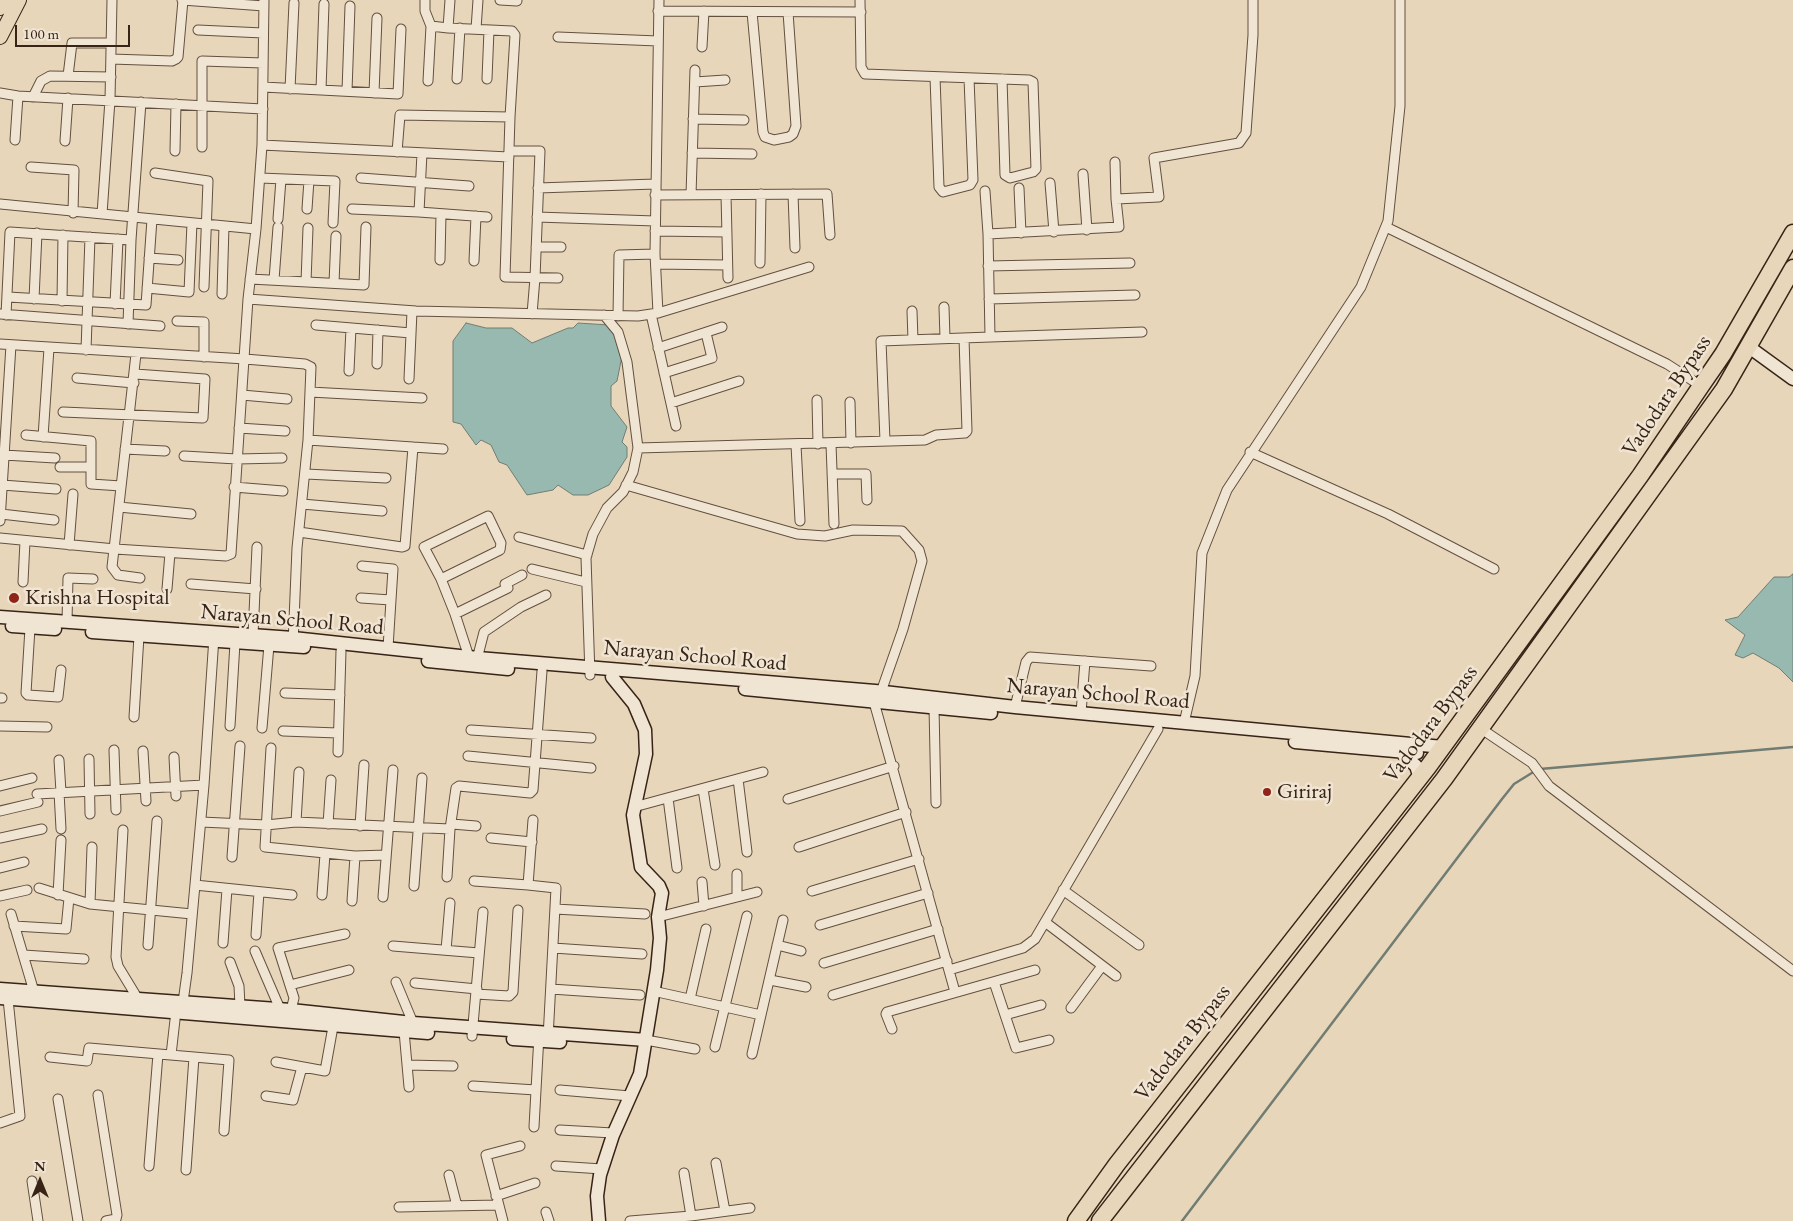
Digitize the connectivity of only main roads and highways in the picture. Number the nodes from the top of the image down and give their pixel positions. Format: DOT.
graph roads {
  1 [pos="4,0"];
  2 [pos="19,0"];
  3 [pos="0,8"];
  4 [pos="0,37"];
  5 [pos="1793,233"];
  6 [pos="1793,268"];
  7 [pos="1076,1221"];
  8 [pos="1100,1221"];
  1 -- 3 [label="main road"];
  2 -- 4 [label="main road"];
  5 -- 7 [label="highway, Vadodara Bypass"];
  6 -- 8 [label="highway, Vadodara Bypass"];
}
